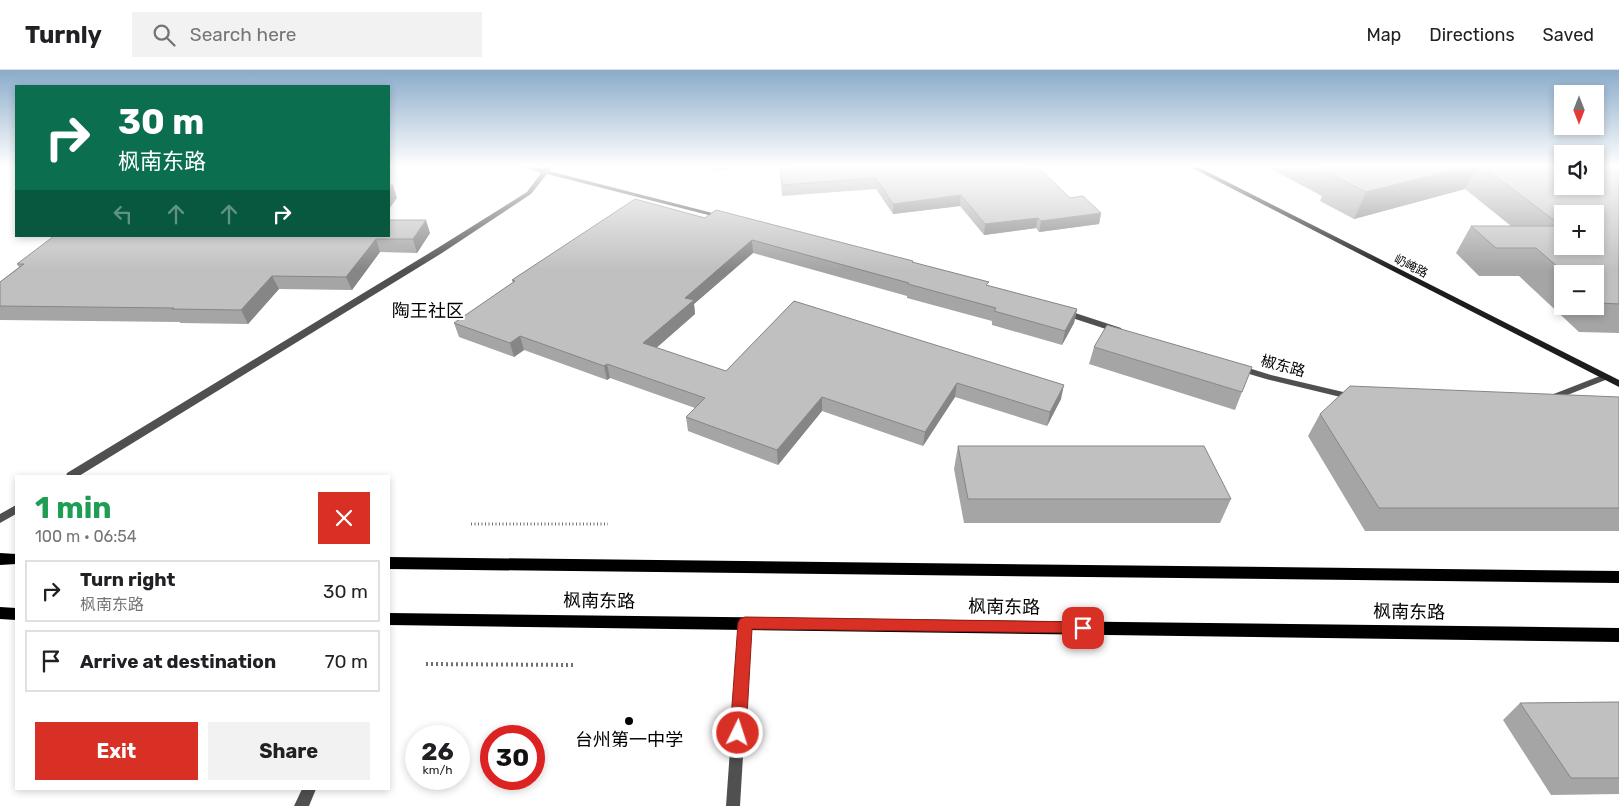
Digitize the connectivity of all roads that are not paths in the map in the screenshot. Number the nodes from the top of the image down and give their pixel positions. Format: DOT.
graph roads {
  1 [pos="516,201"];
  2 [pos="665,201"];
  3 [pos="1260,201"];
  4 [pos="736,220"];
  5 [pos="1050,308"];
  6 [pos="1126,332"];
  7 [pos="1230,365"];
  8 [pos="1605,377"];
  9 [pos="1619,384"];
  10 [pos="1362,399"];
  11 [pos="1543,402"];
  12 [pos="73,475"];
  13 [pos="15,510"];
  14 [pos="0,519"];
  15 [pos="0,559"];
  16 [pos="15,559"];
  17 [pos="390,563"];
  18 [pos="1619,577"];
  19 [pos="0,613"];
  20 [pos="15,614"];
  21 [pos="390,619"];
  22 [pos="745,623"];
  23 [pos="1619,635"];
  24 [pos="309,790"];
  25 [pos="301,806"];
  26 [pos="733,806"];
  1 -- 12 [label="street"];
  2 -- 4 [label="street"];
  3 -- 8 [label="street, 屷崦路"];
  5 -- 6 [label="street"];
  7 -- 10 [label="street, 椒东路"];
  8 -- 9 [label="street, 屷崦路"];
  8 -- 11 [label="street"];
  13 -- 14 [label="street"];
  15 -- 16 [label="main road"];
  17 -- 18 [label="main road"];
  19 -- 20 [label="main road"];
  21 -- 22 [label="main road, 枫南东路"];
  22 -- 23 [label="main road, 枫南东路"];
  22 -- 26 [label="street"];
  24 -- 25 [label="street"];
}
